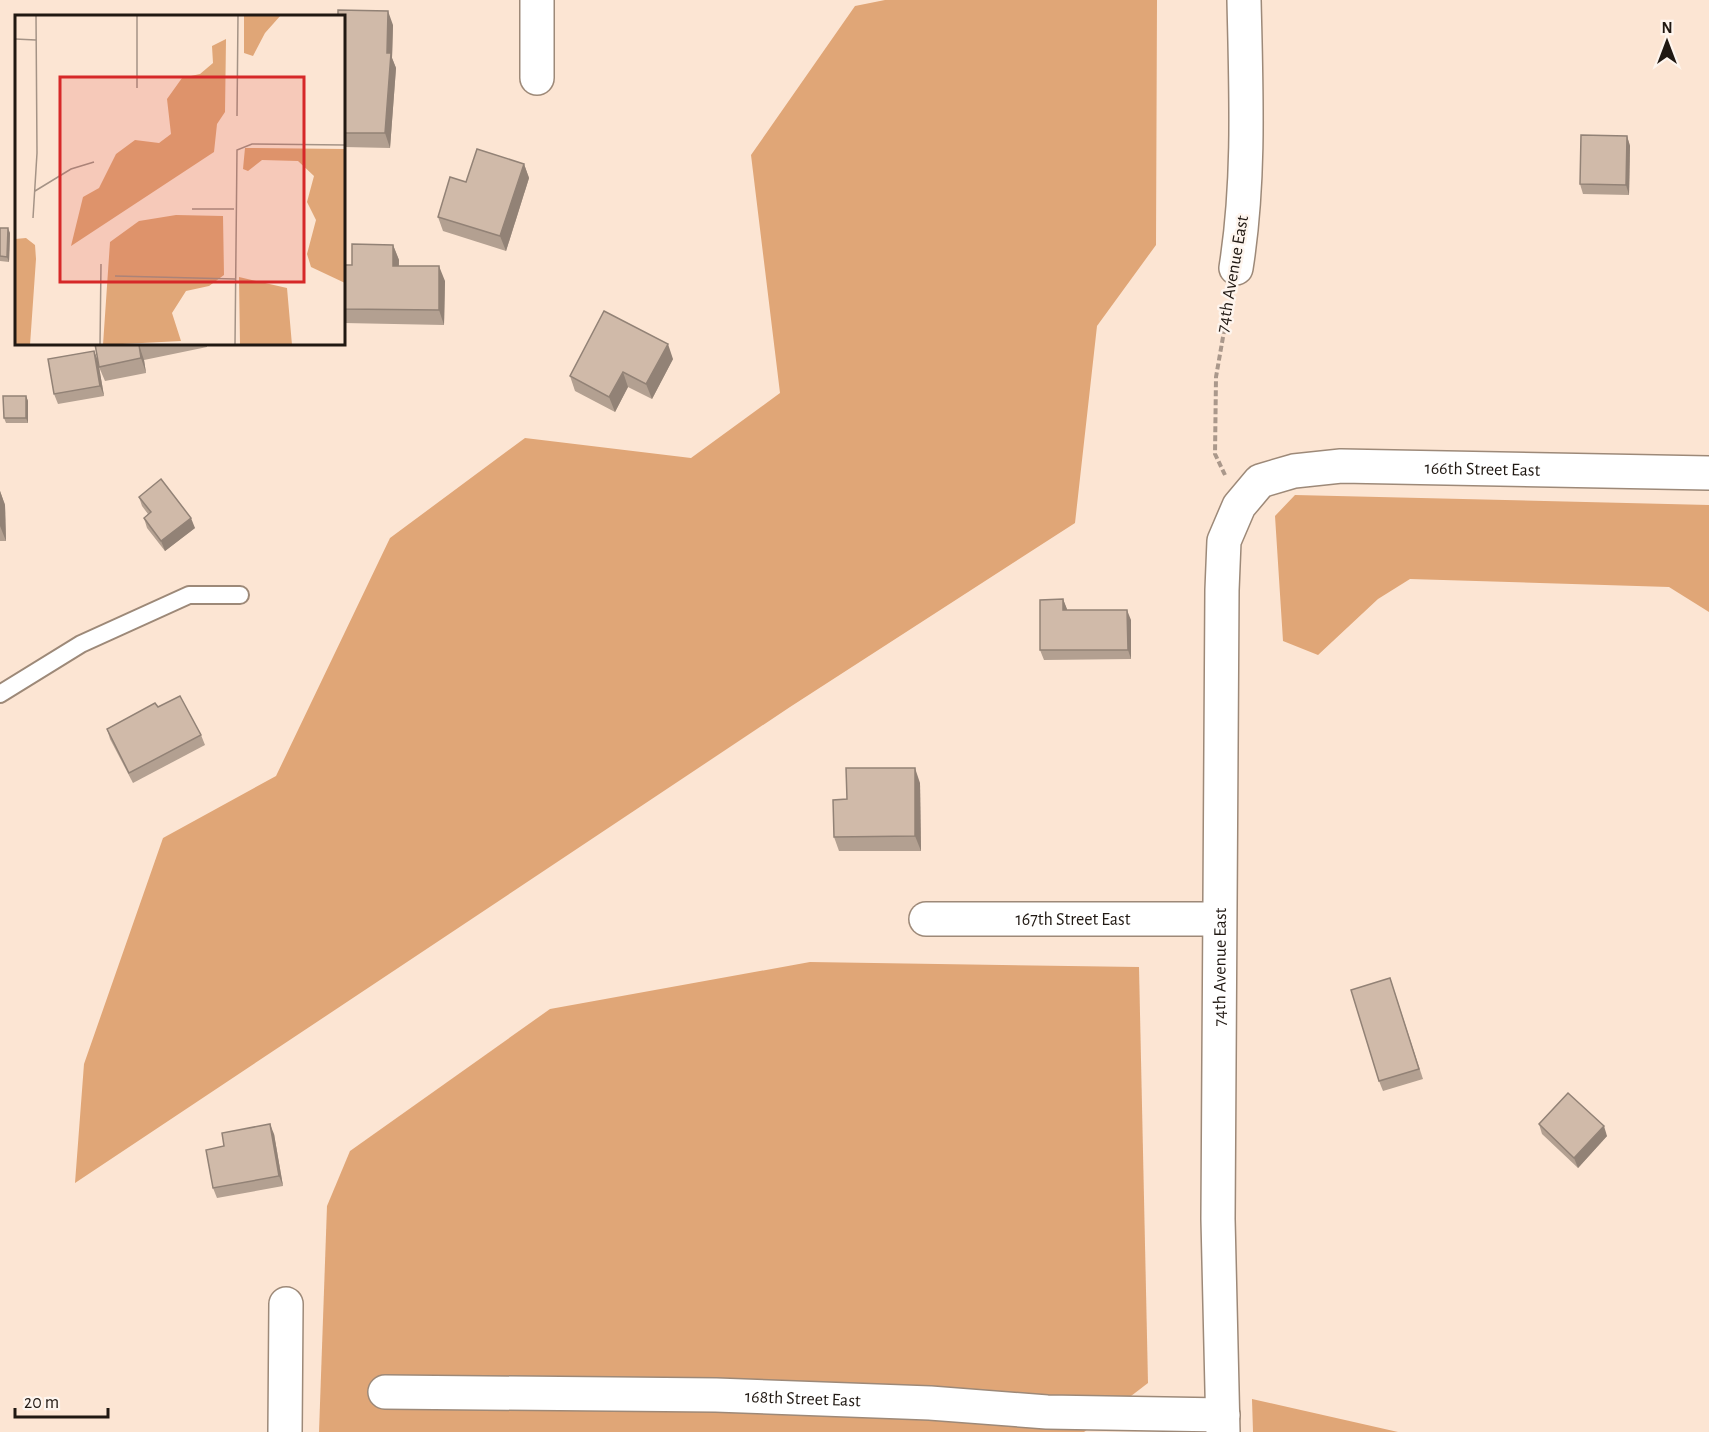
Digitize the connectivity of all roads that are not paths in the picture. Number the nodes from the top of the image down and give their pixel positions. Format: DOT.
graph roads {
  1 [pos="537,0"];
  2 [pos="1244,0"];
  3 [pos="537,78"];
  4 [pos="1236,268"];
  5 [pos="1709,473"];
  6 [pos="1260,481"];
  7 [pos="240,595"];
  8 [pos="0,694"];
  9 [pos="926,919"];
  10 [pos="1219,919"];
  11 [pos="286,1304"];
  12 [pos="385,1392"];
  13 [pos="1223,1423"];
  14 [pos="285,1432"];
  1 -- 3 [label="street"];
  2 -- 4 [label="street, 74th Avenue East"];
  5 -- 6 [label="street, 166th Street East"];
  6 -- 10 [label="street, 74th Avenue East"];
  7 -- 8 [label="lane"];
  9 -- 10 [label="street, 167th Street East"];
  10 -- 13 [label="street, 74th Avenue East"];
  11 -- 14 [label="street"];
  12 -- 13 [label="street, 168th Street East"];
}
